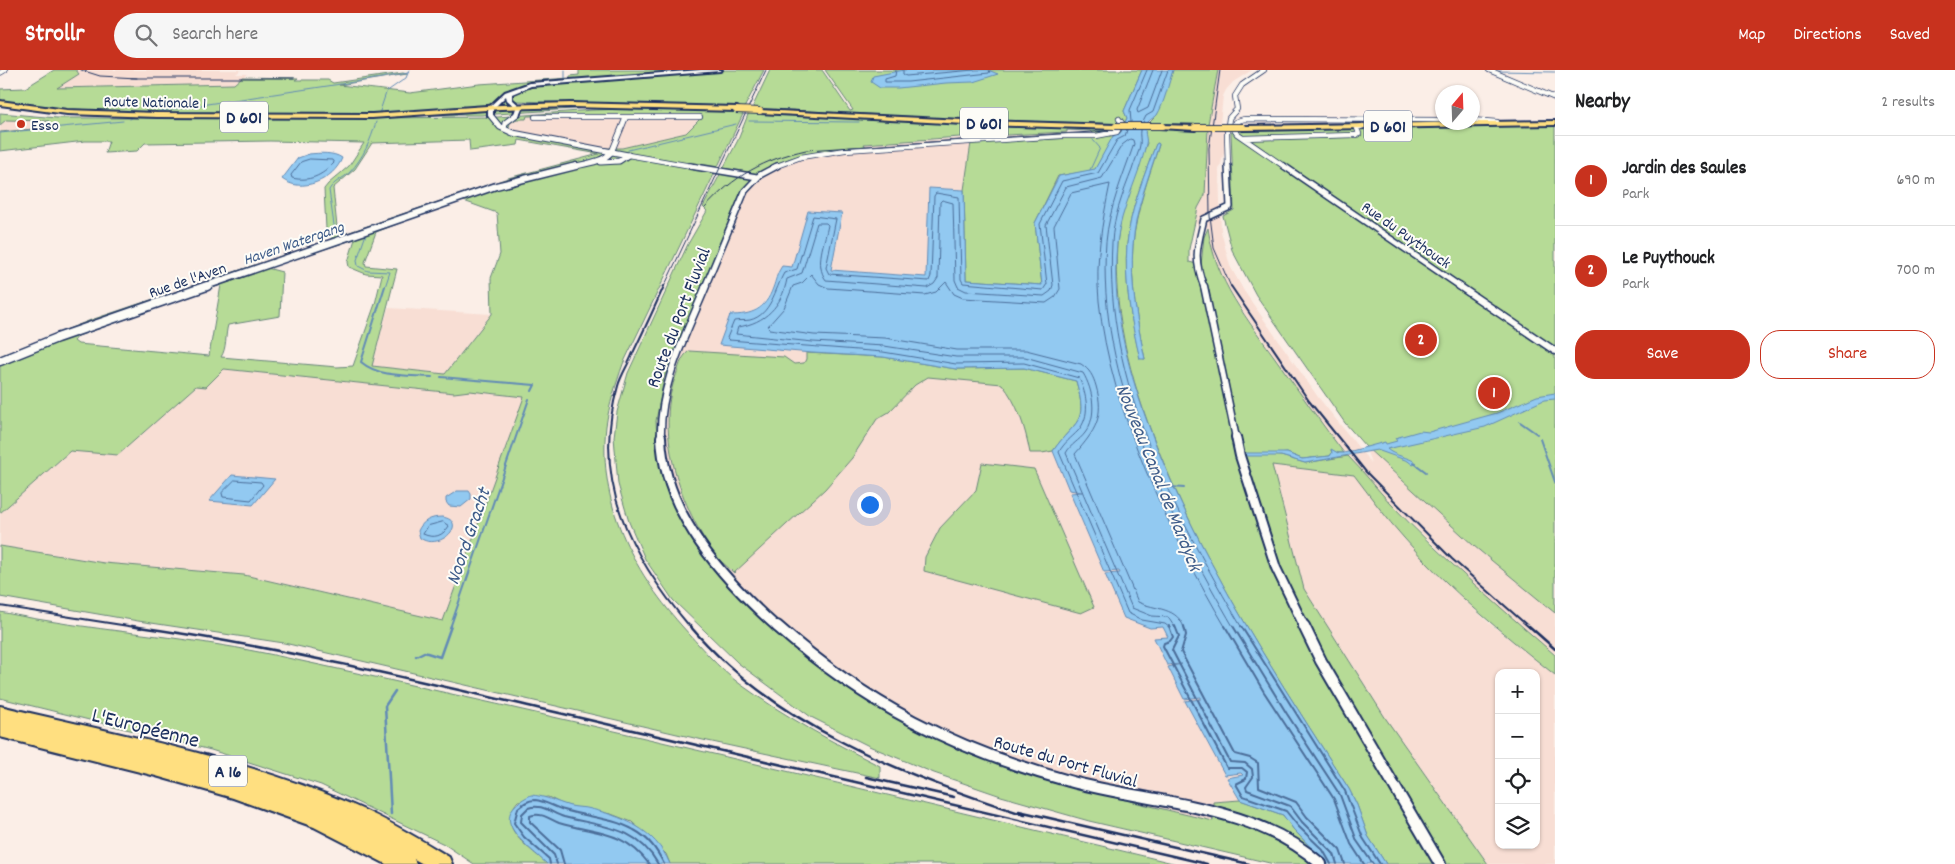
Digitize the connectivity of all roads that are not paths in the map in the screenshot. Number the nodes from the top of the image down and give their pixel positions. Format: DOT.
graph roads {
  1 [pos="5,70"];
  2 [pos="720,70"];
  3 [pos="1264,70"];
  4 [pos="1489,70"];
  5 [pos="0,73"];
  6 [pos="512,91"];
  7 [pos="1555,98"];
  8 [pos="0,103"];
  9 [pos="516,105"];
  10 [pos="490,108"];
  11 [pos="736,110"];
  12 [pos="0,111"];
  13 [pos="517,114"];
  14 [pos="490,116"];
  15 [pos="535,117"];
  16 [pos="626,117"];
  17 [pos="700,118"];
  18 [pos="1435,121"];
  19 [pos="1480,121"];
  20 [pos="1555,122"];
  21 [pos="1420,123"];
  22 [pos="1435,123"];
  23 [pos="1117,124"];
  24 [pos="1363,126"];
  25 [pos="1243,127"];
  26 [pos="1340,127"];
  27 [pos="504,129"];
  28 [pos="1357,131"];
  29 [pos="1244,138"];
  30 [pos="612,152"];
  31 [pos="626,154"];
  32 [pos="602,159"];
  33 [pos="652,159"];
  34 [pos="619,161"];
  35 [pos="586,164"];
  36 [pos="755,179"];
  37 [pos="1555,351"];
  38 [pos="0,362"];
  39 [pos="0,714"];
  40 [pos="0,729"];
  41 [pos="406,864"];
  42 [pos="442,864"];
  43 [pos="1321,864"];
  44 [pos="1440,864"];
  1 -- 5 [label="street"];
  2 -- 6 [label="main road"];
  3 -- 44 [label="street"];
  4 -- 7 [label="street"];
  6 -- 9 [label="main road"];
  6 -- 10 [label="main road"];
  8 -- 10 [label="main road, Route Nationale 1 / D 601"];
  9 -- 10 [label="main road, D 601"];
  9 -- 11 [label="main road, D 601"];
  9 -- 13 [label="main road"];
  10 -- 14 [label="main road"];
  11 -- 13 [label="main road, D 601"];
  11 -- 23 [label="main road, D 601, bridge"];
  12 -- 14 [label="main road, Route Nationale 1 / D 601"];
  13 -- 14 [label="main road, D 601"];
  13 -- 27 [label="street"];
  14 -- 27 [label="street"];
  15 -- 16 [label="street"];
  16 -- 17 [label="street"];
  16 -- 30 [label="street"];
  18 -- 21 [label="street"];
  19 -- 20 [label="main road, D 601"];
  20 -- 21 [label="main road, D 601"];
  21 -- 22 [label="main road, D 601"];
  21 -- 24 [label="main road, D 601"];
  21 -- 25 [label="main road, D 601"];
  21 -- 29 [label="street"];
  23 -- 25 [label="main road, D 601, bridge"];
  23 -- 36 [label="street"];
  24 -- 26 [label="main road, D 601"];
  24 -- 28 [label="street"];
  25 -- 26 [label="main road, D 601"];
  26 -- 28 [label="street"];
  27 -- 30 [label="street"];
  28 -- 29 [label="street"];
  29 -- 37 [label="street, Rue du Puythouck"];
  30 -- 31 [label="street"];
  30 -- 32 [label="street, Rue de l'Aven"];
  31 -- 32 [label="street, Rue de l'Aven"];
  31 -- 33 [label="street"];
  31 -- 34 [label="street"];
  32 -- 35 [label="street, Rue de l'Aven"];
  33 -- 34 [label="street"];
  33 -- 36 [label="street"];
  34 -- 35 [label="street, Rue de l'Aven"];
  35 -- 38 [label="street, Rue de l'Aven"];
  36 -- 43 [label="street, Route du Port Fluvial"];
  39 -- 42 [label="highway, L'Européenne / A 16"];
  40 -- 41 [label="highway, L'Européenne / A 16"];
}
